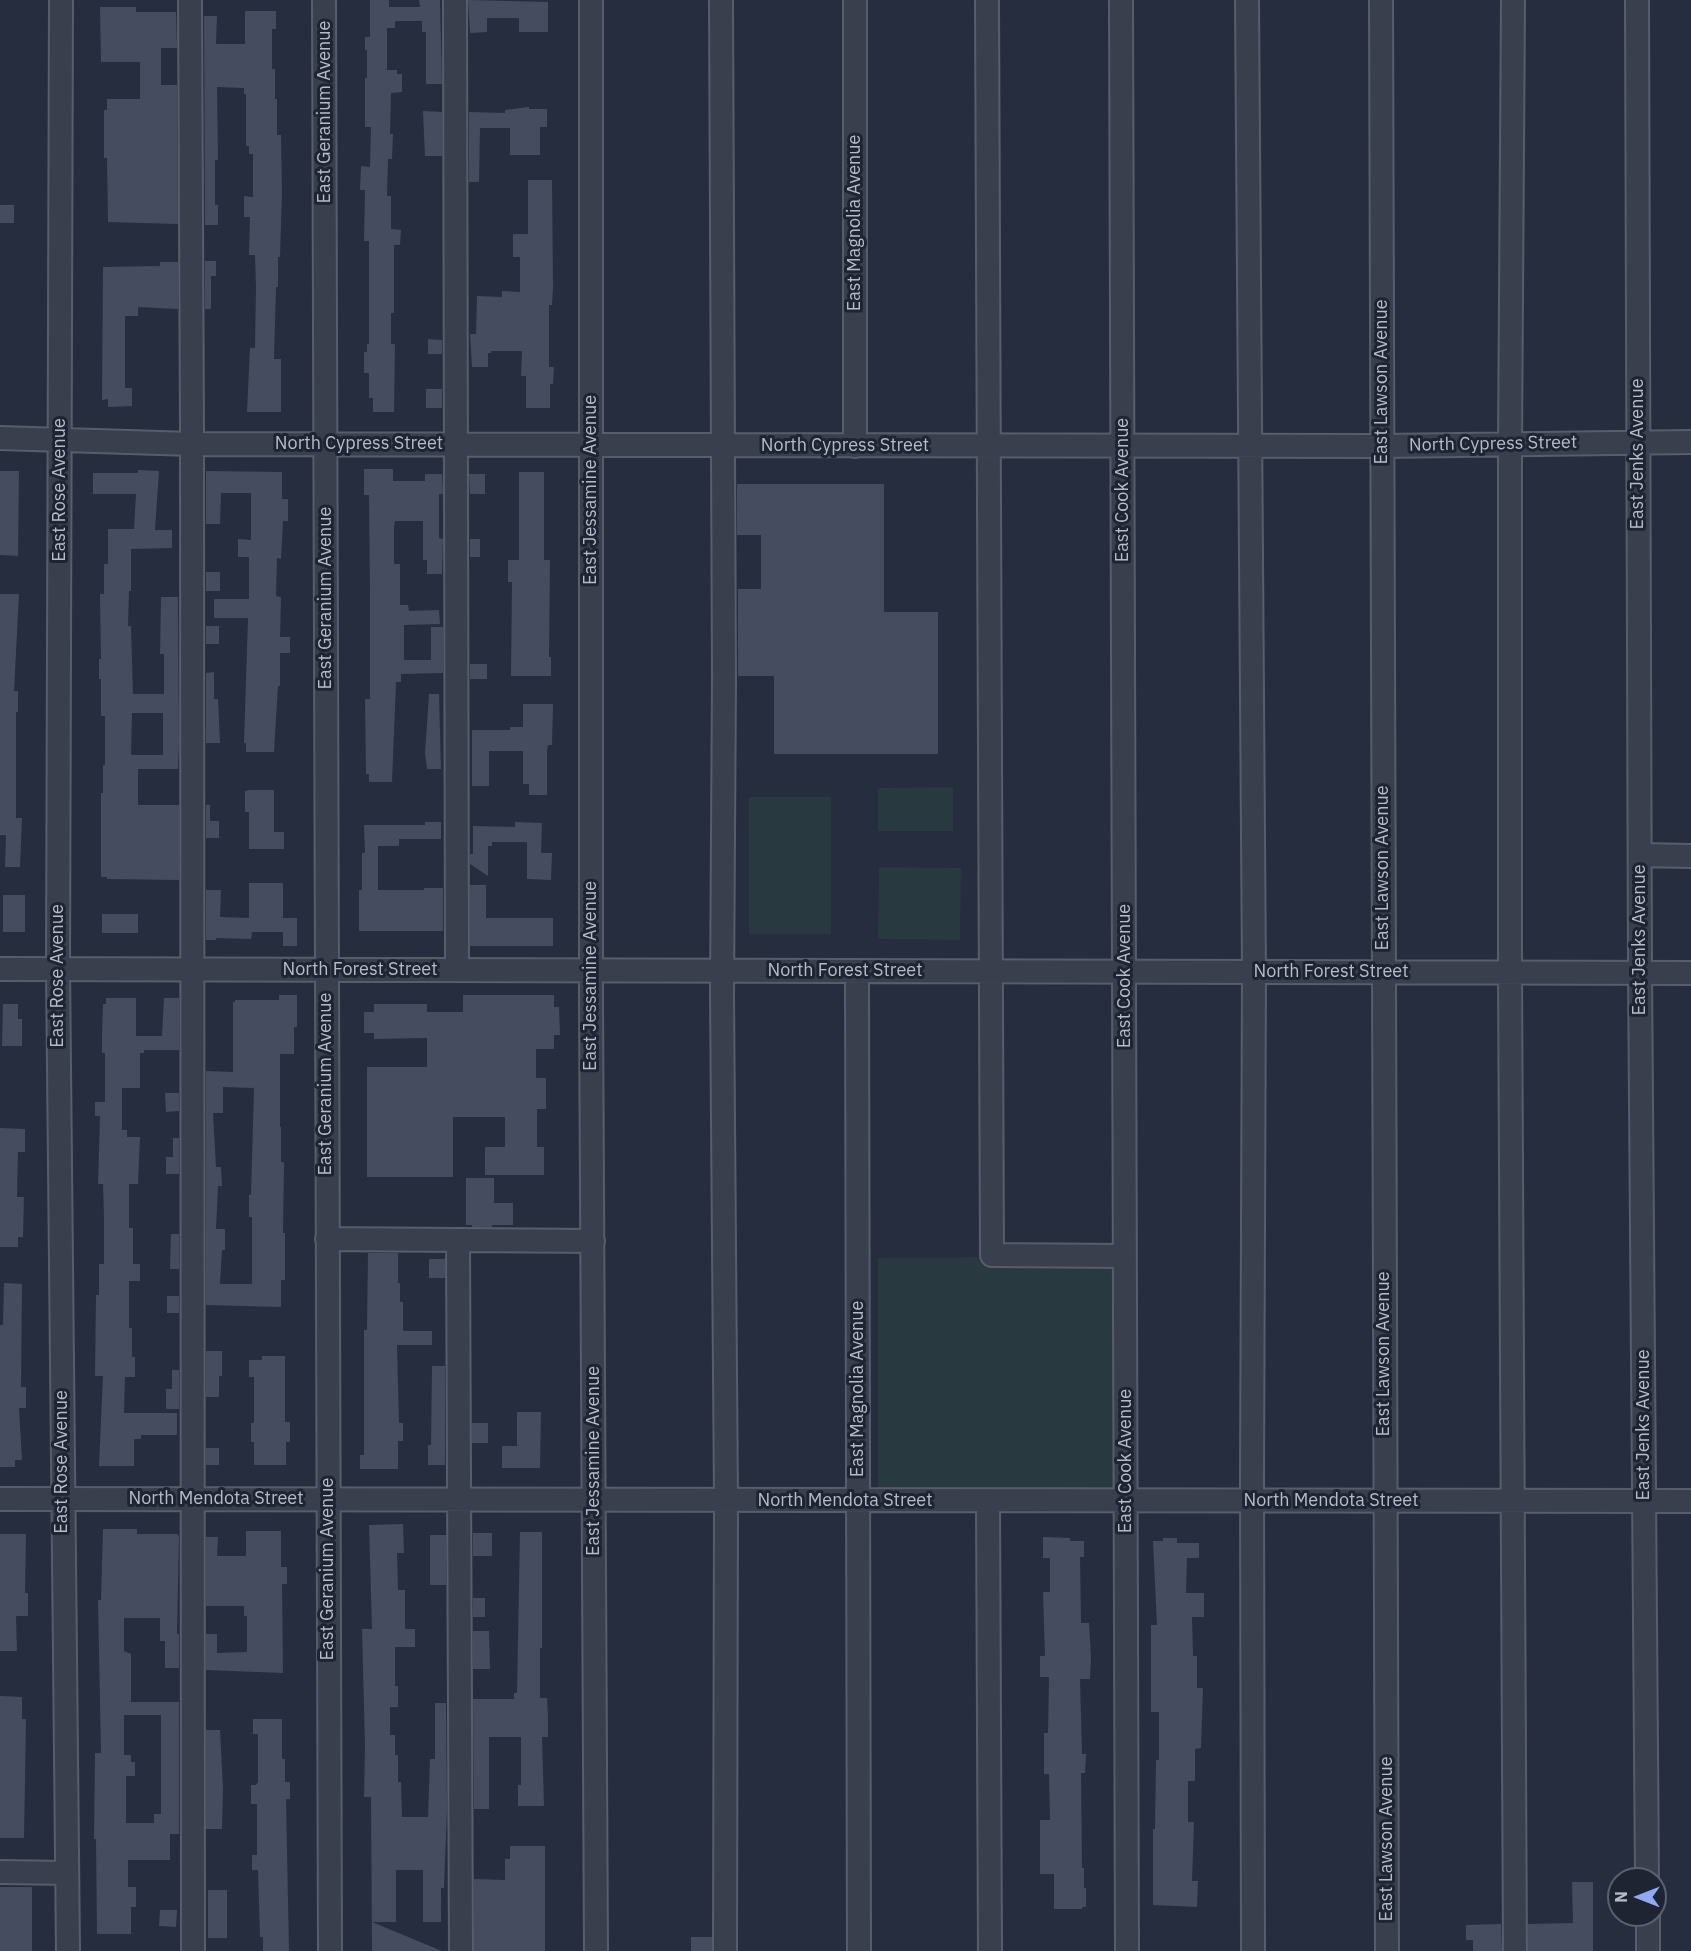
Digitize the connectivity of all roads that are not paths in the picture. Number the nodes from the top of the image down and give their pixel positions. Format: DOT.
graph roads {
  1 [pos="61,0"];
  2 [pos="189,0"];
  3 [pos="324,0"];
  4 [pos="455,0"];
  5 [pos="591,0"];
  6 [pos="721,0"];
  7 [pos="855,0"];
  8 [pos="987,0"];
  9 [pos="1121,0"];
  10 [pos="1247,0"];
  11 [pos="1381,0"];
  12 [pos="1513,0"];
  13 [pos="1637,0"];
  14 [pos="0,438"];
  15 [pos="60,440"];
  16 [pos="1638,442"];
  17 [pos="1691,442"];
  18 [pos="192,444"];
  19 [pos="326,444"];
  20 [pos="1509,444"];
  21 [pos="455,445"];
  22 [pos="591,445"];
  23 [pos="723,446"];
  24 [pos="855,446"];
  25 [pos="989,446"];
  26 [pos="1123,446"];
  27 [pos="1249,446"];
  28 [pos="1382,446"];
  29 [pos="1640,855"];
  30 [pos="1691,856"];
  31 [pos="0,969"];
  32 [pos="58,969"];
  33 [pos="192,970"];
  34 [pos="326,970"];
  35 [pos="457,970"];
  36 [pos="591,971"];
  37 [pos="722,971"];
  38 [pos="857,971"];
  39 [pos="991,972"];
  40 [pos="1125,972"];
  41 [pos="1254,972"];
  42 [pos="1383,972"];
  43 [pos="1509,972"];
  44 [pos="1640,972"];
  45 [pos="1691,973"];
  46 [pos="327,1239"];
  47 [pos="458,1240"];
  48 [pos="592,1241"];
  49 [pos="1124,1256"];
  50 [pos="0,1498"];
  51 [pos="62,1499"];
  52 [pos="194,1499"];
  53 [pos="328,1499"];
  54 [pos="459,1500"];
  55 [pos="594,1500"];
  56 [pos="726,1500"];
  57 [pos="858,1501"];
  58 [pos="988,1501"];
  59 [pos="1126,1501"];
  60 [pos="1252,1501"];
  61 [pos="1385,1501"];
  62 [pos="1512,1501"];
  63 [pos="1645,1501"];
  64 [pos="1691,1501"];
  65 [pos="1647,1867"];
  66 [pos="0,1872"];
  67 [pos="67,1873"];
  68 [pos="1648,1927"];
  69 [pos="68,1951"];
  70 [pos="193,1951"];
  71 [pos="330,1951"];
  72 [pos="461,1951"];
  73 [pos="596,1951"];
  74 [pos="725,1951"];
  75 [pos="859,1951"];
  76 [pos="990,1951"];
  77 [pos="1127,1951"];
  78 [pos="1253,1951"];
  79 [pos="1387,1951"];
  80 [pos="1515,1951"];
  81 [pos="1648,1951"];
  1 -- 15 [label="street, East Rose Avenue"];
  2 -- 18 [label="street"];
  3 -- 19 [label="street, East Geranium Avenue"];
  4 -- 21 [label="street"];
  5 -- 22 [label="street, East Jessamine Avenue"];
  6 -- 23 [label="street"];
  7 -- 24 [label="street, East Magnolia Avenue"];
  8 -- 25 [label="street"];
  9 -- 26 [label="street, East Cook Avenue"];
  10 -- 27 [label="street"];
  11 -- 28 [label="street, East Lawson Avenue"];
  12 -- 20 [label="street"];
  13 -- 16 [label="street, East Jenks Avenue"];
  14 -- 15 [label="street, North Cypress Street"];
  15 -- 18 [label="street, North Cypress Street"];
  15 -- 32 [label="street, East Rose Avenue"];
  16 -- 17 [label="street, North Cypress Street"];
  16 -- 20 [label="street, North Cypress Street"];
  16 -- 29 [label="street, East Jenks Avenue"];
  18 -- 19 [label="street, North Cypress Street"];
  18 -- 33 [label="street"];
  19 -- 21 [label="street, North Cypress Street"];
  19 -- 34 [label="street, East Geranium Avenue"];
  20 -- 28 [label="street, North Cypress Street"];
  20 -- 43 [label="street"];
  21 -- 22 [label="street, North Cypress Street"];
  21 -- 35 [label="street"];
  22 -- 23 [label="street, North Cypress Street"];
  22 -- 36 [label="street, East Jessamine Avenue"];
  23 -- 24 [label="street, North Cypress Street"];
  23 -- 37 [label="street"];
  24 -- 25 [label="street, North Cypress Street"];
  25 -- 26 [label="street, North Cypress Street"];
  25 -- 39 [label="street"];
  26 -- 27 [label="street, North Cypress Street"];
  26 -- 40 [label="street, East Cook Avenue"];
  27 -- 28 [label="street, North Cypress Street"];
  27 -- 41 [label="street"];
  28 -- 42 [label="street, East Lawson Avenue"];
  29 -- 30 [label="street"];
  29 -- 44 [label="street, East Jenks Avenue"];
  31 -- 32 [label="street, North Forest Street"];
  32 -- 33 [label="street, North Forest Street"];
  32 -- 51 [label="street, East Rose Avenue"];
  33 -- 34 [label="street, North Forest Street"];
  33 -- 52 [label="street"];
  34 -- 35 [label="street, North Forest Street"];
  34 -- 46 [label="street, East Geranium Avenue"];
  35 -- 36 [label="street, North Forest Street"];
  36 -- 37 [label="street, North Forest Street"];
  36 -- 48 [label="street, East Jessamine Avenue"];
  37 -- 38 [label="street, North Forest Street"];
  37 -- 56 [label="street"];
  38 -- 39 [label="street, North Forest Street"];
  38 -- 57 [label="street, East Magnolia Avenue"];
  39 -- 40 [label="street, North Forest Street"];
  39 -- 49 [label="street"];
  40 -- 41 [label="street, North Forest Street"];
  40 -- 49 [label="street, East Cook Avenue"];
  41 -- 42 [label="street, North Forest Street"];
  41 -- 60 [label="street"];
  42 -- 43 [label="street, North Forest Street"];
  42 -- 61 [label="street, East Lawson Avenue"];
  43 -- 44 [label="street, North Forest Street"];
  43 -- 62 [label="street"];
  44 -- 45 [label="street, North Forest Street"];
  44 -- 63 [label="street, East Jenks Avenue"];
  46 -- 47 [label="street"];
  46 -- 53 [label="street, East Geranium Avenue"];
  47 -- 48 [label="street"];
  47 -- 54 [label="street"];
  48 -- 55 [label="street, East Jessamine Avenue"];
  49 -- 59 [label="street, East Cook Avenue"];
  50 -- 51 [label="street, North Mendota Street"];
  51 -- 52 [label="street, North Mendota Street"];
  51 -- 67 [label="street, East Rose Avenue"];
  52 -- 53 [label="street, North Mendota Street"];
  52 -- 70 [label="street"];
  53 -- 54 [label="street, North Mendota Street"];
  53 -- 71 [label="street, East Geranium Avenue"];
  54 -- 55 [label="street, North Mendota Street"];
  54 -- 72 [label="street"];
  55 -- 56 [label="street, North Mendota Street"];
  55 -- 73 [label="street, East Jessamine Avenue"];
  56 -- 57 [label="street, North Mendota Street"];
  56 -- 74 [label="street"];
  57 -- 58 [label="street, North Mendota Street"];
  57 -- 75 [label="street, East Magnolia Avenue"];
  58 -- 59 [label="street, North Mendota Street"];
  58 -- 76 [label="street"];
  59 -- 60 [label="street, North Mendota Street"];
  59 -- 77 [label="street, East Cook Avenue"];
  60 -- 61 [label="street, North Mendota Street"];
  60 -- 78 [label="street"];
  61 -- 62 [label="street, North Mendota Street"];
  61 -- 79 [label="street, East Lawson Avenue"];
  62 -- 63 [label="street, North Mendota Street"];
  62 -- 80 [label="street"];
  63 -- 64 [label="street, North Mendota Street"];
  63 -- 65 [label="street, East Jenks Avenue"];
  66 -- 67 [label="street"];
  67 -- 69 [label="street, East Rose Avenue"];
  68 -- 81 [label="street"];
}
